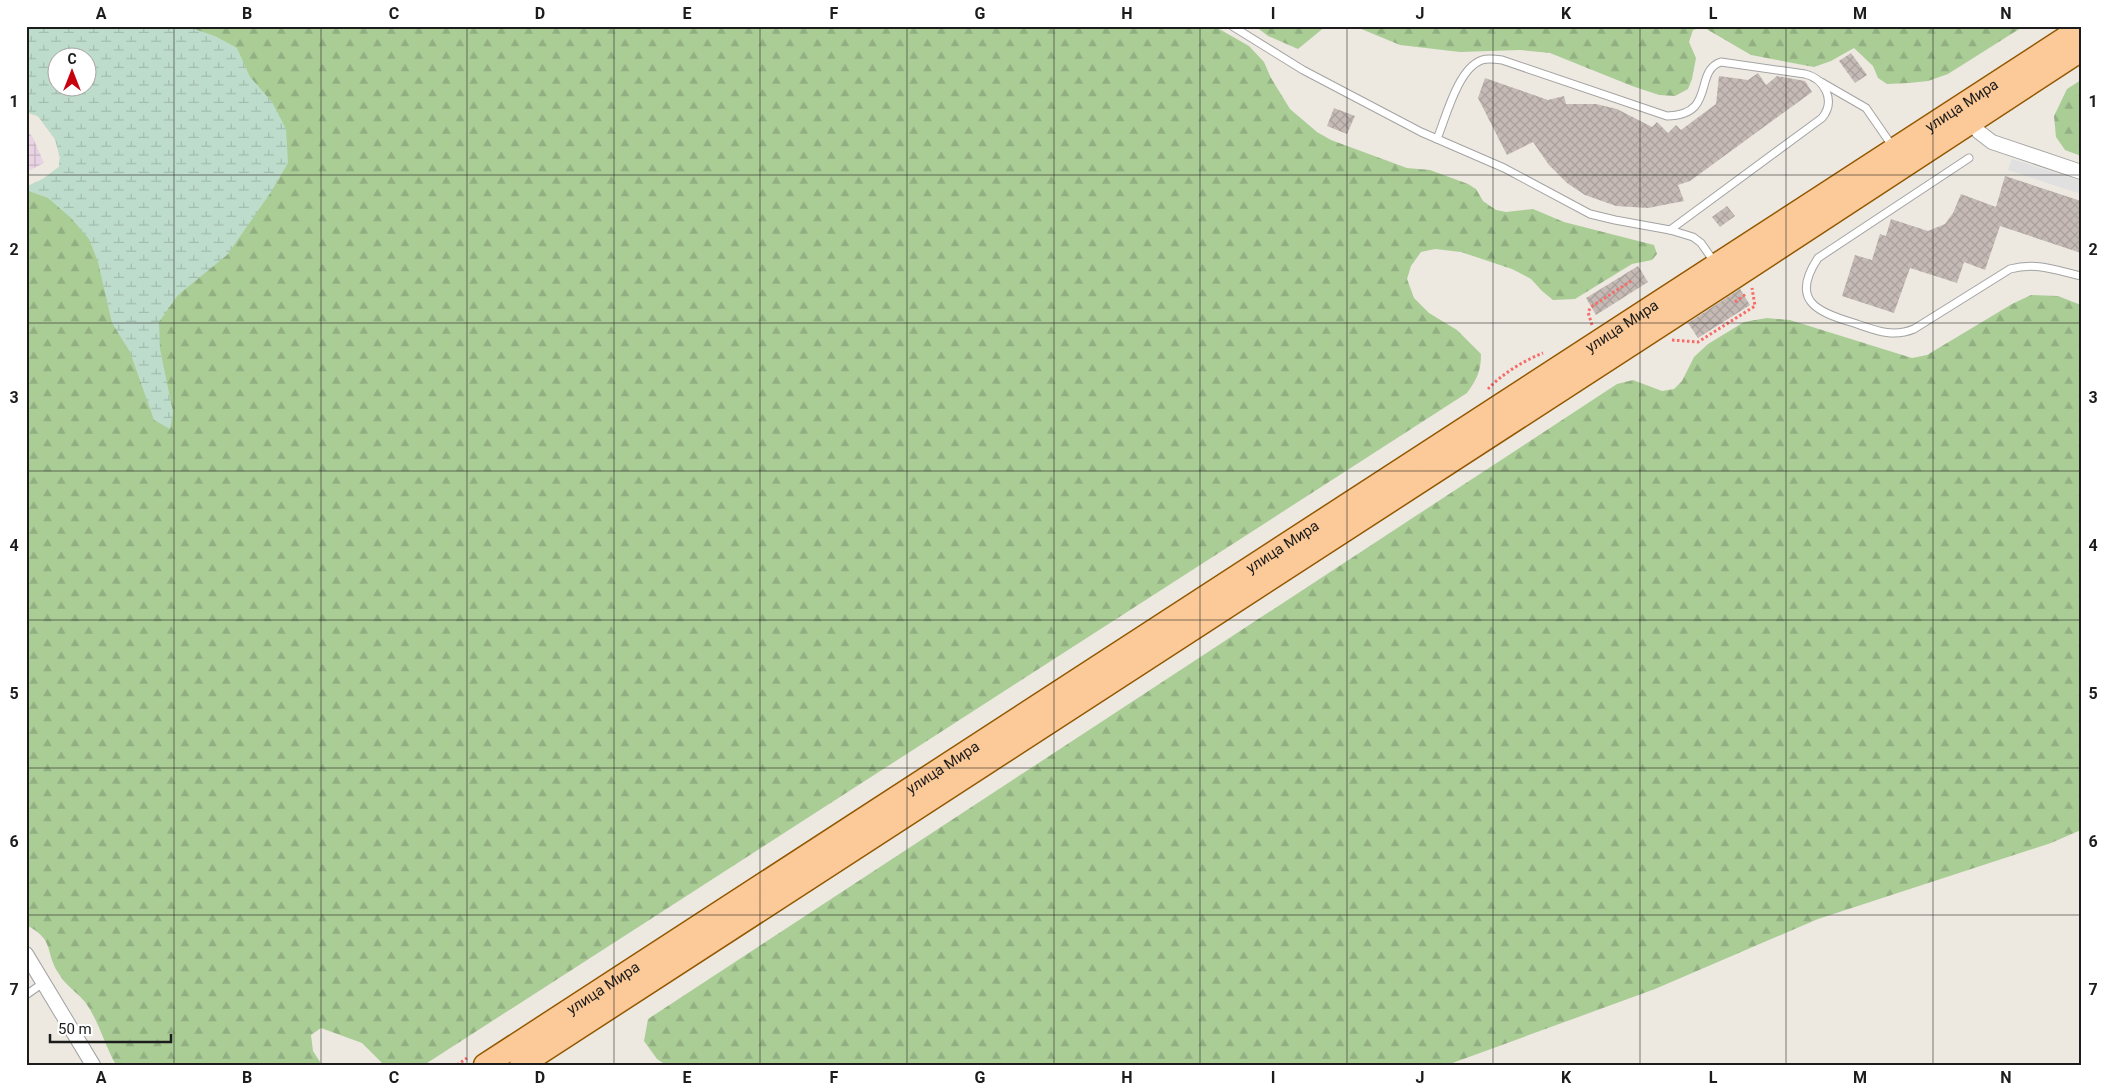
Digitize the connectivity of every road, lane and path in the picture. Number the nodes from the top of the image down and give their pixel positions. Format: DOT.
graph roads {
  1 [pos="1232,26"];
  2 [pos="2081,28"];
  3 [pos="2081,50"];
  4 [pos="1819,81"];
  5 [pos="1967,113"];
  6 [pos="1437,139"];
  7 [pos="1895,149"];
  8 [pos="1969,158"];
  9 [pos="2081,172"];
  10 [pos="1670,230"];
  11 [pos="1722,274"];
  12 [pos="2081,276"];
  13 [pos="1631,281"];
  14 [pos="1592,327"];
  15 [pos="26,954"];
  16 [pos="43,983"];
  17 [pos="26,995"];
  18 [pos="93,1065"];
  19 [pos="485,1065"];
  20 [pos="521,1065"];
  1 -- 6 [label="lane"];
  2 -- 5 [label="main road, улица Мира"];
  3 -- 5 [label="main road, улица Мира"];
  4 -- 6 [label="lane"];
  4 -- 7 [label="lane"];
  4 -- 10 [label="lane"];
  5 -- 7 [label="main road, улица Мира"];
  5 -- 9 [label="street"];
  5 -- 11 [label="main road, улица Мира"];
  6 -- 10 [label="lane"];
  7 -- 11 [label="main road, улица Мира"];
  8 -- 12 [label="lane"];
  10 -- 11 [label="lane"];
  11 -- 19 [label="main road, улица Мира"];
  11 -- 20 [label="main road, улица Мира"];
  13 -- 14 [label="path"];
  15 -- 16 [label="street"];
  16 -- 17 [label="lane"];
  16 -- 18 [label="street"];
}
